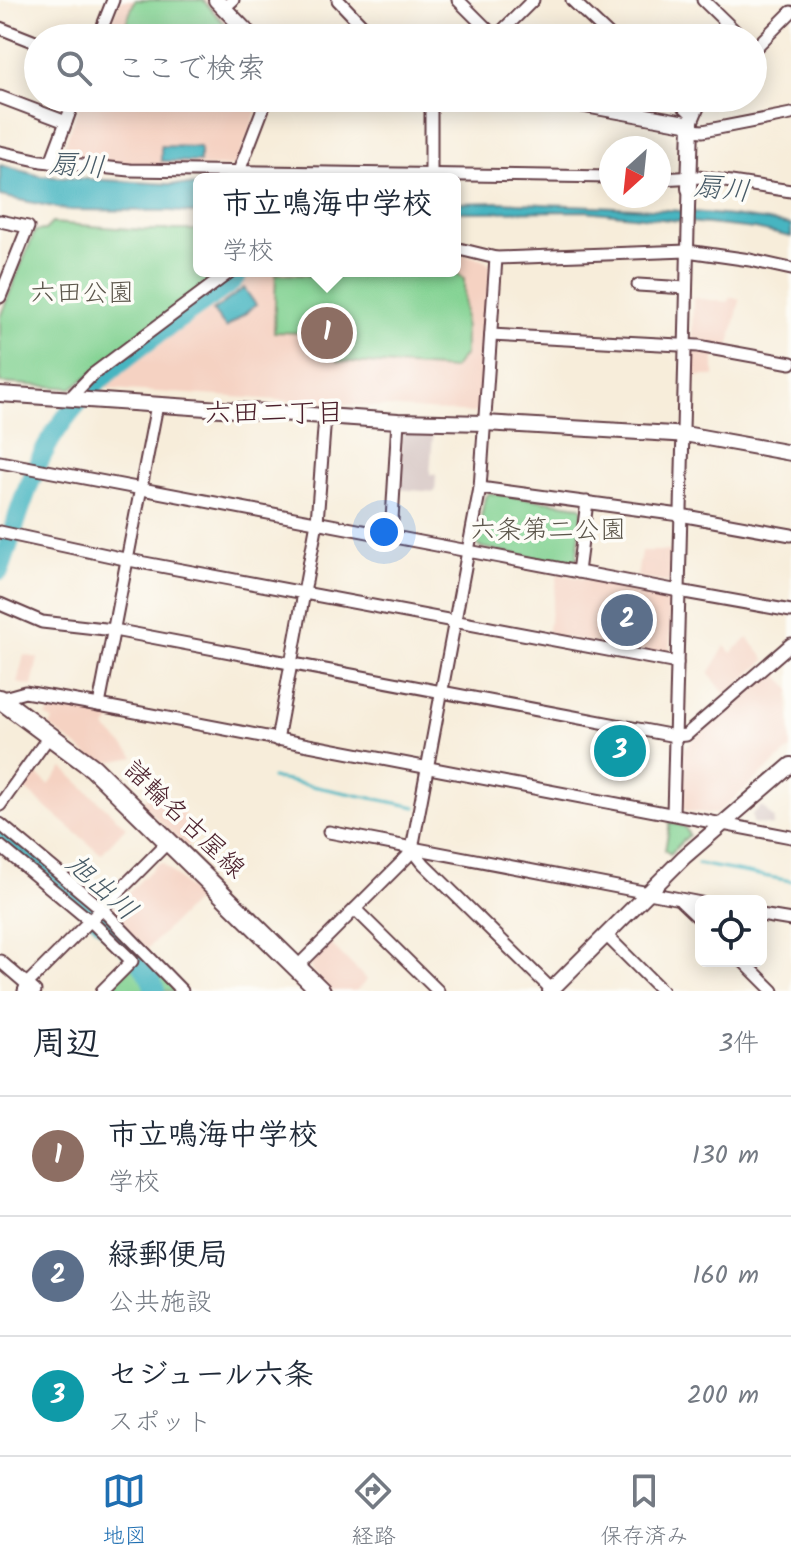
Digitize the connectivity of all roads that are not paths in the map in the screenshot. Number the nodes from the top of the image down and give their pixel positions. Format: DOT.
graph roads {
  1 [pos="338,0"];
  2 [pos="458,0"];
  3 [pos="533,0"];
  4 [pos="572,0"];
  5 [pos="703,0"];
  6 [pos="110,1"];
  7 [pos="224,3"];
  8 [pos="791,12"];
  9 [pos="103,24"];
  10 [pos="241,24"];
  11 [pos="361,24"];
  12 [pos="482,24"];
  13 [pos="510,24"];
  14 [pos="597,24"];
  15 [pos="728,24"];
  16 [pos="0,28"];
  17 [pos="767,36"];
  18 [pos="24,37"];
  19 [pos="0,97"];
  20 [pos="24,106"];
  21 [pos="40,112"];
  22 [pos="70,112"];
  23 [pos="262,112"];
  24 [pos="431,112"];
  25 [pos="624,112"];
  26 [pos="685,112"];
  27 [pos="696,112"];
  28 [pos="791,114"];
  29 [pos="66,122"];
  30 [pos="692,123"];
  31 [pos="0,152"];
  32 [pos="51,162"];
  33 [pos="239,171"];
  34 [pos="367,173"];
  35 [pos="431,173"];
  36 [pos="461,174"];
  37 [pos="599,177"];
  38 [pos="671,181"];
  39 [pos="689,184"];
  40 [pos="791,191"];
  41 [pos="0,221"];
  42 [pos="461,249"];
  43 [pos="687,251"];
  44 [pos="496,258"];
  45 [pos="791,269"];
  46 [pos="223,277"];
  47 [pos="638,285"];
  48 [pos="686,288"];
  49 [pos="0,297"];
  50 [pos="491,335"];
  51 [pos="685,346"];
  52 [pos="791,363"];
  53 [pos="0,394"];
  54 [pos="76,400"];
  55 [pos="157,405"];
  56 [pos="325,416"];
  57 [pos="398,421"];
  58 [pos="485,423"];
  59 [pos="682,436"];
  60 [pos="791,453"];
  61 [pos="0,462"];
  62 [pos="480,488"];
  63 [pos="141,489"];
  64 [pos="587,502"];
  65 [pos="680,515"];
  66 [pos="317,522"];
  67 [pos="8,535"];
  68 [pos="791,535"];
  69 [pos="391,536"];
  70 [pos="468,551"];
  71 [pos="127,559"];
  72 [pos="578,572"];
  73 [pos="679,591"];
  74 [pos="304,593"];
  75 [pos="0,604"];
  76 [pos="791,611"];
  77 [pos="454,622"];
  78 [pos="114,630"];
  79 [pos="791,644"];
  80 [pos="677,663"];
  81 [pos="291,664"];
  82 [pos="440,692"];
  83 [pos="0,699"];
  84 [pos="99,705"];
  85 [pos="0,709"];
  86 [pos="675,736"];
  87 [pos="48,738"];
  88 [pos="277,740"];
  89 [pos="791,765"];
  90 [pos="427,768"];
  91 [pos="0,805"];
  92 [pos="673,814"];
  93 [pos="0,824"];
  94 [pos="723,824"];
  95 [pos="329,832"];
  96 [pos="791,837"];
  97 [pos="166,844"];
  98 [pos="0,846"];
  99 [pos="412,849"];
  100 [pos="648,893"];
  101 [pos="680,899"];
  102 [pos="695,902"];
  103 [pos="355,909"];
  104 [pos="695,914"];
  105 [pos="95,916"];
  106 [pos="767,916"];
  107 [pos="791,920"];
  108 [pos="606,935"];
  109 [pos="0,961"];
  110 [pos="297,967"];
  111 [pos="749,967"];
  112 [pos="29,989"];
  113 [pos="102,991"];
  114 [pos="182,991"];
  115 [pos="305,991"];
  116 [pos="321,991"];
  117 [pos="438,991"];
  118 [pos="552,991"];
  119 [pos="662,991"];
  120 [pos="773,991"];
  1 -- 11 [label="street"];
  2 -- 12 [label="street"];
  3 -- 13 [label="street"];
  4 -- 14 [label="street"];
  5 -- 15 [label="street"];
  6 -- 9 [label="street"];
  7 -- 10 [label="street"];
  8 -- 17 [label="street"];
  16 -- 18 [label="street"];
  19 -- 20 [label="street"];
  21 -- 29 [label="street"];
  22 -- 29 [label="street"];
  23 -- 33 [label="street"];
  24 -- 35 [label="street"];
  25 -- 30 [label="street"];
  26 -- 30 [label="street"];
  27 -- 30 [label="street"];
  28 -- 30 [label="street"];
  29 -- 32 [label="street"];
  30 -- 39 [label="street"];
  31 -- 32 [label="street"];
  32 -- 33 [label="street"];
  33 -- 34 [label="street"];
  36 -- 37 [label="street"];
  38 -- 39 [label="street"];
  39 -- 40 [label="street"];
  39 -- 43 [label="street"];
  41 -- 49 [label="street"];
  42 -- 44 [label="street"];
  43 -- 44 [label="street"];
  43 -- 45 [label="street"];
  43 -- 48 [label="street"];
  44 -- 50 [label="street"];
  46 -- 54 [label="street"];
  47 -- 48 [label="street"];
  48 -- 51 [label="street"];
  50 -- 51 [label="street"];
  50 -- 58 [label="street"];
  51 -- 52 [label="street"];
  51 -- 59 [label="street"];
  53 -- 54 [label="street"];
  54 -- 55 [label="street"];
  55 -- 56 [label="street"];
  55 -- 63 [label="street"];
  56 -- 57 [label="street"];
  56 -- 66 [label="street"];
  57 -- 58 [label="street"];
  57 -- 69 [label="street"];
  58 -- 59 [label="street"];
  58 -- 62 [label="street"];
  59 -- 60 [label="street"];
  59 -- 65 [label="street"];
  61 -- 63 [label="street"];
  62 -- 64 [label="street"];
  62 -- 70 [label="street"];
  63 -- 66 [label="street"];
  63 -- 71 [label="street"];
  64 -- 65 [label="street"];
  64 -- 72 [label="street"];
  65 -- 68 [label="street"];
  65 -- 73 [label="street"];
  66 -- 69 [label="street"];
  66 -- 74 [label="street"];
  67 -- 71 [label="street"];
  69 -- 70 [label="street"];
  70 -- 72 [label="street"];
  70 -- 77 [label="street"];
  71 -- 74 [label="street"];
  71 -- 78 [label="street"];
  72 -- 73 [label="street"];
  73 -- 76 [label="street"];
  73 -- 80 [label="street"];
  74 -- 77 [label="street"];
  74 -- 81 [label="street"];
  75 -- 78 [label="street"];
  77 -- 80 [label="street"];
  77 -- 82 [label="street"];
  78 -- 81 [label="street"];
  78 -- 84 [label="street"];
  79 -- 86 [label="street"];
  80 -- 86 [label="street"];
  81 -- 82 [label="street"];
  81 -- 88 [label="street"];
  82 -- 86 [label="street"];
  82 -- 90 [label="street"];
  83 -- 84 [label="street"];
  83 -- 87 [label="main road, 諸輪名古屋線"];
  84 -- 88 [label="street"];
  85 -- 87 [label="main road, 諸輪名古屋線"];
  86 -- 92 [label="street"];
  87 -- 91 [label="street"];
  87 -- 97 [label="main road, 諸輪名古屋線"];
  88 -- 90 [label="street"];
  89 -- 94 [label="street"];
  90 -- 92 [label="street"];
  90 -- 99 [label="street"];
  92 -- 94 [label="street"];
  93 -- 105 [label="street"];
  94 -- 96 [label="street"];
  94 -- 100 [label="street"];
  95 -- 99 [label="street"];
  97 -- 105 [label="street"];
  97 -- 110 [label="main road, 諸輪名古屋線"];
  97 -- 115 [label="main road, 諸輪名古屋線"];
  98 -- 105 [label="street"];
  99 -- 100 [label="street"];
  99 -- 103 [label="street"];
  99 -- 118 [label="street"];
  100 -- 101 [label="street"];
  100 -- 108 [label="street"];
  101 -- 102 [label="street"];
  101 -- 104 [label="street"];
  103 -- 110 [label="street"];
  103 -- 117 [label="street"];
  105 -- 112 [label="street"];
  105 -- 113 [label="street"];
  105 -- 114 [label="street"];
  106 -- 107 [label="street"];
  108 -- 118 [label="street"];
  108 -- 119 [label="street"];
  109 -- 112 [label="street"];
  110 -- 116 [label="main road, 諸輪名古屋線"];
  111 -- 120 [label="street"];
}
